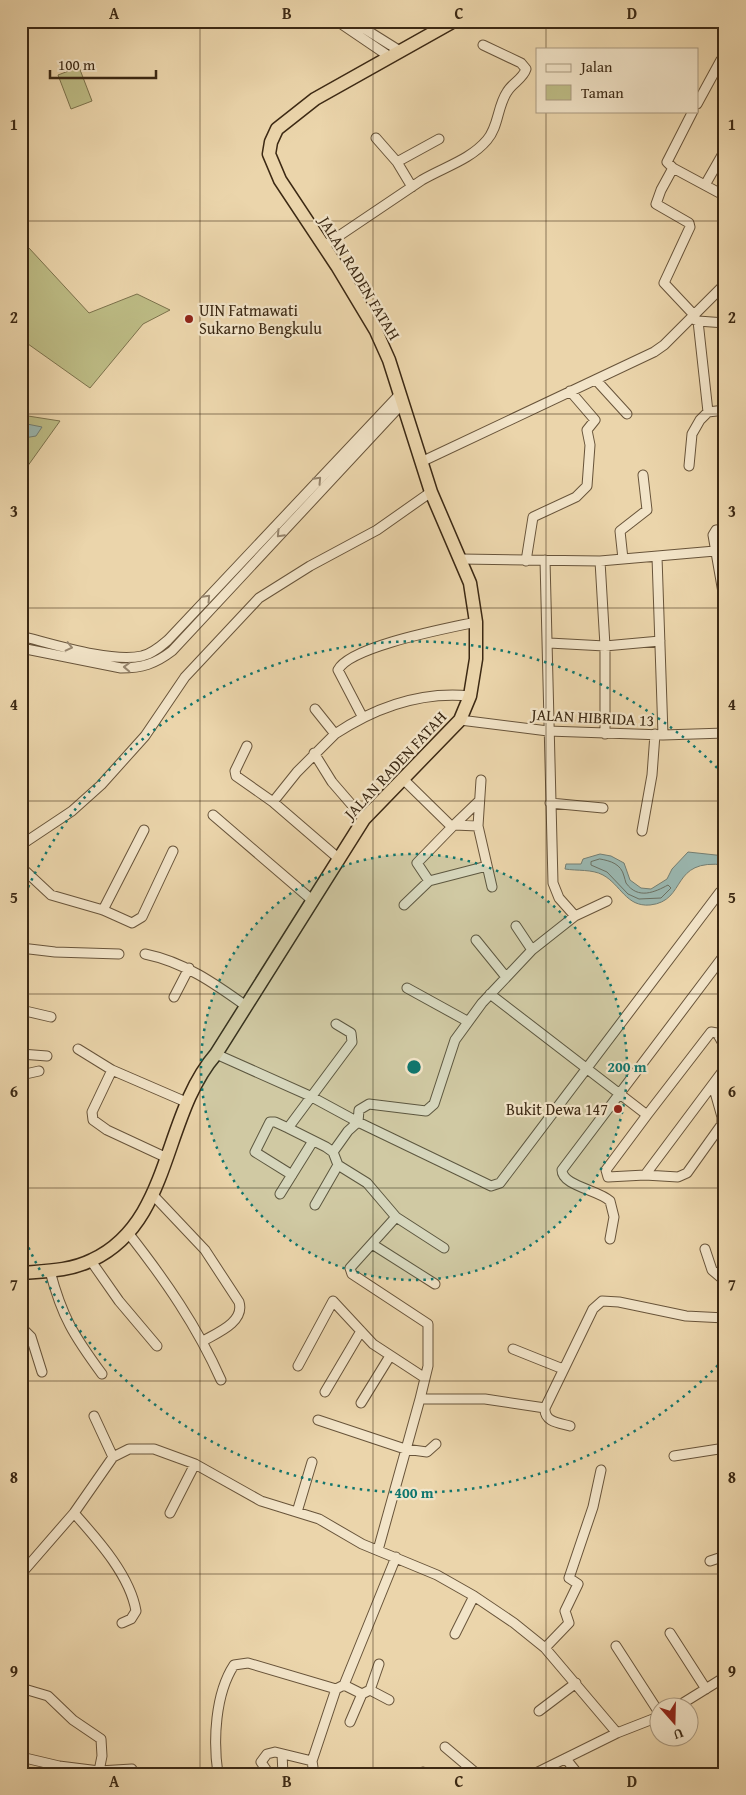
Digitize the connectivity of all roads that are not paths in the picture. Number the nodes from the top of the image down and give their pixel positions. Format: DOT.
graph roads {
  1 [pos="337,21"];
  2 [pos="352,21"];
  3 [pos="454,21"];
  4 [pos="483,45"];
  5 [pos="395,54"];
  6 [pos="725,62"];
  7 [pos="698,102"];
  8 [pos="692,112"];
  9 [pos="376,138"];
  10 [pos="439,139"];
  11 [pos="725,150"];
  12 [pos="397,162"];
  13 [pos="673,168"];
  14 [pos="706,185"];
  15 [pos="412,187"];
  16 [pos="725,196"];
  17 [pos="324,246"];
  18 [pos="723,288"];
  19 [pos="695,318"];
  20 [pos="725,323"];
  21 [pos="596,380"];
  22 [pos="570,391"];
  23 [pos="401,400"];
  24 [pos="725,410"];
  25 [pos="708,412"];
  26 [pos="627,414"];
  27 [pos="370,431"];
  28 [pos="420,462"];
  29 [pos="689,466"];
  30 [pos="643,475"];
  31 [pos="431,492"];
  32 [pos="725,529"];
  33 [pos="715,551"];
  34 [pos="657,557"];
  35 [pos="461,559"];
  36 [pos="623,559"];
  37 [pos="545,560"];
  38 [pos="526,561"];
  39 [pos="600,561"];
  40 [pos="725,604"];
  41 [pos="476,622"];
  42 [pos="21,636"];
  43 [pos="660,641"];
  44 [pos="549,643"];
  45 [pos="605,646"];
  46 [pos="21,648"];
  47 [pos="470,696"];
  48 [pos="315,709"];
  49 [pos="362,716"];
  50 [pos="460,720"];
  51 [pos="548,732"];
  52 [pos="725,733"];
  53 [pos="335,734"];
  54 [pos="605,734"];
  55 [pos="659,735"];
  56 [pos="247,746"];
  57 [pos="314,753"];
  58 [pos="402,778"];
  59 [pos="480,780"];
  60 [pos="273,802"];
  61 [pos="479,802"];
  62 [pos="550,803"];
  63 [pos="604,808"];
  64 [pos="213,815"];
  65 [pos="364,819"];
  66 [pos="453,826"];
  67 [pos="478,826"];
  68 [pos="144,830"];
  69 [pos="642,831"];
  70 [pos="21,845"];
  71 [pos="173,851"];
  72 [pos="338,858"];
  73 [pos="487,866"];
  74 [pos="21,867"];
  75 [pos="429,880"];
  76 [pos="492,887"];
  77 [pos="723,891"];
  78 [pos="312,900"];
  79 [pos="608,901"];
  80 [pos="404,905"];
  81 [pos="103,910"];
  82 [pos="575,916"];
  83 [pos="516,926"];
  84 [pos="476,940"];
  85 [pos="21,948"];
  86 [pos="532,950"];
  87 [pos="118,954"];
  88 [pos="145,954"];
  89 [pos="725,954"];
  90 [pos="189,968"];
  91 [pos="506,977"];
  92 [pos="407,988"];
  93 [pos="490,994"];
  94 [pos="174,997"];
  95 [pos="246,1006"];
  96 [pos="21,1010"];
  97 [pos="51,1017"];
  98 [pos="467,1021"];
  99 [pos="336,1024"];
  100 [pos="725,1047"];
  101 [pos="78,1049"];
  102 [pos="21,1054"];
  103 [pos="216,1054"];
  104 [pos="47,1056"];
  105 [pos="586,1068"];
  106 [pos="725,1068"];
  107 [pos="112,1070"];
  108 [pos="40,1071"];
  109 [pos="21,1074"];
  110 [pos="713,1085"];
  111 [pos="619,1094"];
  112 [pos="310,1096"];
  113 [pos="186,1102"];
  114 [pos="647,1115"];
  115 [pos="358,1122"];
  116 [pos="288,1128"];
  117 [pos="313,1141"];
  118 [pos="333,1152"];
  119 [pos="165,1156"];
  120 [pos="338,1165"];
  121 [pos="645,1175"];
  122 [pos="292,1176"];
  123 [pos="280,1194"];
  124 [pos="153,1195"];
  125 [pos="315,1205"];
  126 [pos="396,1217"];
  127 [pos="129,1234"];
  128 [pos="610,1239"];
  129 [pos="372,1244"];
  130 [pos="444,1248"];
  131 [pos="705,1249"];
  132 [pos="91,1261"];
  133 [pos="50,1271"];
  134 [pos="21,1273"];
  135 [pos="725,1281"];
  136 [pos="435,1284"];
  137 [pos="725,1318"];
  138 [pos="21,1327"];
  139 [pos="361,1331"];
  140 [pos="203,1341"];
  141 [pos="157,1346"];
  142 [pos="513,1349"];
  143 [pos="390,1356"];
  144 [pos="298,1366"];
  145 [pos="563,1370"];
  146 [pos="42,1372"];
  147 [pos="102,1374"];
  148 [pos="425,1378"];
  149 [pos="221,1380"];
  150 [pos="325,1392"];
  151 [pos="420,1399"];
  152 [pos="361,1403"];
  153 [pos="545,1408"];
  154 [pos="94,1416"];
  155 [pos="318,1420"];
  156 [pos="570,1426"];
  157 [pos="436,1444"];
  158 [pos="725,1448"];
  159 [pos="405,1449"];
  160 [pos="674,1456"];
  161 [pos="113,1457"];
  162 [pos="312,1462"];
  163 [pos="195,1464"];
  164 [pos="601,1470"];
  165 [pos="297,1512"];
  166 [pos="74,1513"];
  167 [pos="170,1513"];
  168 [pos="378,1550"];
  169 [pos="725,1556"];
  170 [pos="396,1557"];
  171 [pos="710,1562"];
  172 [pos="21,1574"];
  173 [pos="474,1596"];
  174 [pos="122,1623"];
  175 [pos="670,1633"];
  176 [pos="454,1634"];
  177 [pos="616,1646"];
  178 [pos="545,1648"];
  179 [pos="379,1664"];
  180 [pos="724,1678"];
  181 [pos="576,1684"];
  182 [pos="340,1687"];
  183 [pos="21,1688"];
  184 [pos="706,1690"];
  185 [pos="366,1692"];
  186 [pos="650,1698"];
  187 [pos="692,1698"];
  188 [pos="389,1700"];
  189 [pos="539,1711"];
  190 [pos="648,1721"];
  191 [pos="350,1722"];
  192 [pos="616,1734"];
  193 [pos="445,1746"];
  194 [pos="282,1754"];
  195 [pos="21,1757"];
  196 [pos="566,1759"];
  197 [pos="312,1761"];
  198 [pos="132,1769"];
  199 [pos="99,1771"];
  200 [pos="218,1774"];
  201 [pos="269,1774"];
  202 [pos="283,1774"];
  203 [pos="314,1774"];
  204 [pos="477,1774"];
  205 [pos="534,1774"];
  206 [pos="578,1774"];
  1 -- 5 [label="street"];
  2 -- 5 [label="street"];
  3 -- 5 [label="highway, JALAN RADEN FATAH"];
  4 -- 15 [label="street"];
  5 -- 17 [label="highway, JALAN RADEN FATAH"];
  6 -- 7 [label="street"];
  8 -- 13 [label="street"];
  9 -- 12 [label="street"];
  10 -- 12 [label="street"];
  11 -- 14 [label="street"];
  12 -- 15 [label="street"];
  13 -- 14 [label="street"];
  13 -- 19 [label="street"];
  14 -- 16 [label="street"];
  15 -- 17 [label="street"];
  17 -- 23 [label="highway, JALAN RADEN FATAH"];
  18 -- 19 [label="street"];
  19 -- 20 [label="street"];
  19 -- 21 [label="street"];
  19 -- 25 [label="street"];
  21 -- 22 [label="street"];
  21 -- 26 [label="street"];
  22 -- 28 [label="street"];
  22 -- 38 [label="street"];
  23 -- 27 [label="street"];
  23 -- 28 [label="highway, JALAN RADEN FATAH"];
  24 -- 25 [label="street"];
  25 -- 29 [label="street"];
  42 -- 27 [label="street, one-way"];
  27 -- 46 [label="street, one-way"];
  28 -- 31 [label="highway, JALAN RADEN FATAH"];
  30 -- 36 [label="street"];
  31 -- 35 [label="highway, JALAN RADEN FATAH"];
  31 -- 70 [label="street"];
  32 -- 33 [label="street"];
  33 -- 34 [label="street"];
  33 -- 40 [label="street"];
  34 -- 36 [label="street"];
  34 -- 43 [label="street"];
  35 -- 38 [label="street"];
  35 -- 41 [label="highway, JALAN RADEN FATAH"];
  36 -- 39 [label="street"];
  37 -- 38 [label="street"];
  37 -- 39 [label="street"];
  37 -- 44 [label="street"];
  39 -- 45 [label="street"];
  41 -- 47 [label="highway, JALAN RADEN FATAH"];
  41 -- 49 [label="street"];
  43 -- 45 [label="street"];
  43 -- 55 [label="street"];
  44 -- 45 [label="street"];
  44 -- 51 [label="street"];
  45 -- 54 [label="street"];
  47 -- 49 [label="street"];
  47 -- 50 [label="highway, JALAN RADEN FATAH"];
  48 -- 53 [label="street"];
  49 -- 53 [label="street"];
  50 -- 51 [label="street, JALAN HIBRIDA 13"];
  50 -- 58 [label="highway, JALAN RADEN FATAH"];
  51 -- 54 [label="street, JALAN HIBRIDA 13"];
  51 -- 62 [label="street"];
  52 -- 55 [label="street, JALAN HIBRIDA 13"];
  53 -- 57 [label="street"];
  54 -- 55 [label="street, JALAN HIBRIDA 13"];
  55 -- 69 [label="street"];
  56 -- 60 [label="street"];
  57 -- 60 [label="street"];
  57 -- 65 [label="street"];
  58 -- 65 [label="highway, JALAN RADEN FATAH"];
  58 -- 66 [label="street"];
  59 -- 61 [label="street"];
  60 -- 72 [label="street"];
  61 -- 66 [label="street"];
  61 -- 67 [label="street"];
  62 -- 63 [label="street"];
  62 -- 82 [label="street"];
  64 -- 78 [label="street"];
  65 -- 72 [label="highway, JALAN RADEN FATAH"];
  66 -- 67 [label="street"];
  66 -- 75 [label="street"];
  67 -- 73 [label="street"];
  68 -- 81 [label="street"];
  71 -- 81 [label="street"];
  72 -- 78 [label="highway, JALAN RADEN FATAH"];
  73 -- 75 [label="street"];
  73 -- 76 [label="street"];
  74 -- 81 [label="street"];
  75 -- 80 [label="street"];
  77 -- 105 [label="street"];
  78 -- 95 [label="highway, JALAN RADEN FATAH"];
  79 -- 82 [label="street"];
  82 -- 86 [label="street"];
  83 -- 86 [label="street"];
  84 -- 91 [label="street"];
  85 -- 87 [label="street"];
  86 -- 91 [label="street"];
  88 -- 90 [label="street"];
  89 -- 111 [label="street"];
  90 -- 94 [label="street"];
  90 -- 95 [label="street"];
  91 -- 93 [label="street"];
  92 -- 98 [label="street"];
  93 -- 98 [label="street"];
  93 -- 105 [label="street"];
  95 -- 103 [label="highway, JALAN RADEN FATAH"];
  96 -- 97 [label="street"];
  98 -- 115 [label="street"];
  99 -- 112 [label="street"];
  100 -- 114 [label="street"];
  101 -- 107 [label="street"];
  102 -- 104 [label="street"];
  103 -- 112 [label="street"];
  103 -- 113 [label="highway, JALAN RADEN FATAH"];
  105 -- 111 [label="street"];
  105 -- 115 [label="street"];
  106 -- 110 [label="street"];
  107 -- 113 [label="street"];
  107 -- 119 [label="street"];
  108 -- 109 [label="street"];
  110 -- 121 [label="street"];
  110 -- 121 [label="street"];
  111 -- 114 [label="street"];
  111 -- 128 [label="street"];
  112 -- 115 [label="street"];
  112 -- 116 [label="street"];
  113 -- 119 [label="highway, JALAN RADEN FATAH"];
  114 -- 121 [label="street"];
  115 -- 118 [label="street"];
  116 -- 117 [label="street"];
  116 -- 122 [label="street"];
  117 -- 118 [label="street"];
  117 -- 122 [label="street"];
  118 -- 120 [label="street"];
  119 -- 124 [label="highway, JALAN RADEN FATAH"];
  120 -- 125 [label="street"];
  120 -- 126 [label="street"];
  122 -- 123 [label="street"];
  124 -- 127 [label="highway, JALAN RADEN FATAH"];
  124 -- 140 [label="street"];
  126 -- 129 [label="street"];
  126 -- 130 [label="street"];
  127 -- 132 [label="highway, JALAN RADEN FATAH"];
  127 -- 140 [label="street"];
  129 -- 136 [label="street"];
  129 -- 148 [label="street"];
  131 -- 135 [label="street"];
  132 -- 133 [label="highway, JALAN RADEN FATAH"];
  132 -- 141 [label="street"];
  133 -- 134 [label="highway, JALAN RADEN FATAH"];
  133 -- 147 [label="street"];
  137 -- 145 [label="street"];
  138 -- 146 [label="street"];
  139 -- 143 [label="street"];
  139 -- 144 [label="street"];
  139 -- 150 [label="street"];
  140 -- 149 [label="street"];
  142 -- 145 [label="street"];
  143 -- 148 [label="street"];
  143 -- 152 [label="street"];
  145 -- 153 [label="street"];
  148 -- 151 [label="street"];
  151 -- 153 [label="street"];
  151 -- 159 [label="street"];
  153 -- 156 [label="street"];
  154 -- 161 [label="street"];
  155 -- 159 [label="street"];
  157 -- 159 [label="street"];
  158 -- 160 [label="street"];
  159 -- 168 [label="street"];
  161 -- 163 [label="street"];
  161 -- 166 [label="street"];
  162 -- 165 [label="street"];
  163 -- 165 [label="street"];
  163 -- 167 [label="street"];
  164 -- 178 [label="street"];
  165 -- 168 [label="street"];
  166 -- 172 [label="street"];
  166 -- 174 [label="street"];
  168 -- 170 [label="street"];
  169 -- 171 [label="street"];
  170 -- 173 [label="street"];
  170 -- 182 [label="street"];
  173 -- 176 [label="street"];
  173 -- 178 [label="street"];
  175 -- 184 [label="street"];
  177 -- 186 [label="street"];
  178 -- 181 [label="street"];
  179 -- 185 [label="street"];
  180 -- 184 [label="street"];
  181 -- 189 [label="street"];
  181 -- 192 [label="street"];
  182 -- 185 [label="street"];
  182 -- 197 [label="street"];
  182 -- 200 [label="street"];
  183 -- 199 [label="street"];
  184 -- 187 [label="street"];
  185 -- 188 [label="street"];
  185 -- 191 [label="street"];
  190 -- 192 [label="street"];
  192 -- 196 [label="street"];
  193 -- 204 [label="street"];
  194 -- 197 [label="street"];
  194 -- 201 [label="street"];
  194 -- 202 [label="street"];
  195 -- 199 [label="street"];
  196 -- 205 [label="street"];
  196 -- 206 [label="street"];
  197 -- 203 [label="street"];
  198 -- 199 [label="street"];
}
